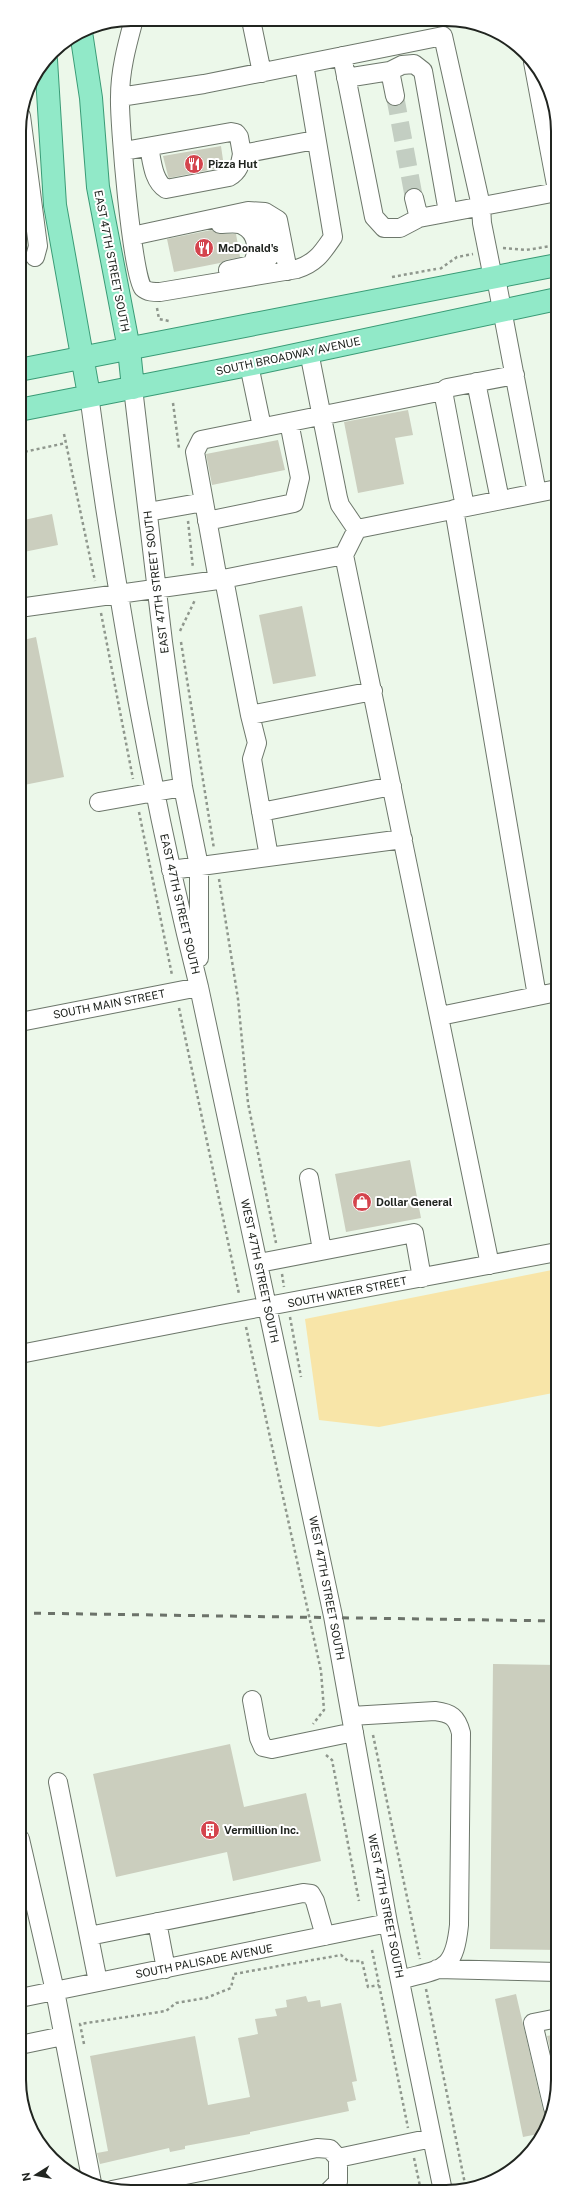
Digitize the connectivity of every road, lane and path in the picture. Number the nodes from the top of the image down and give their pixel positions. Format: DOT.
graph roads {
  1 [pos="132,26"];
  2 [pos="252,26"];
  3 [pos="442,28"];
  4 [pos="82,38"];
  5 [pos="72,45"];
  6 [pos="342,56"];
  7 [pos="304,64"];
  8 [pos="47,69"];
  9 [pos="390,71"];
  10 [pos="262,73"];
  11 [pos="346,78"];
  12 [pos="536,78"];
  13 [pos="395,96"];
  14 [pos="120,97"];
  15 [pos="94,137"];
  16 [pos="315,140"];
  17 [pos="149,147"];
  18 [pos="124,151"];
  19 [pos="26,154"];
  20 [pos="242,154"];
  21 [pos="551,159"];
  22 [pos="551,192"];
  23 [pos="414,198"];
  24 [pos="481,206"];
  25 [pos="448,212"];
  26 [pos="419,218"];
  27 [pos="172,227"];
  28 [pos="132,236"];
  29 [pos="551,246"];
  30 [pos="491,250"];
  31 [pos="35,257"];
  32 [pos="551,266"];
  33 [pos="288,270"];
  34 [pos="389,277"];
  35 [pos="496,277"];
  36 [pos="185,288"];
  37 [pos="551,300"];
  38 [pos="157,307"];
  39 [pos="503,310"];
  40 [pos="175,320"];
  41 [pos="129,349"];
  42 [pos="309,352"];
  43 [pos="82,359"];
  44 [pos="249,365"];
  45 [pos="26,369"];
  46 [pos="515,375"];
  47 [pos="476,382"];
  48 [pos="133,388"];
  49 [pos="443,391"];
  50 [pos="89,395"];
  51 [pos="26,408"];
  52 [pos="321,415"];
  53 [pos="289,422"];
  54 [pos="262,428"];
  55 [pos="64,434"];
  56 [pos="66,443"];
  57 [pos="26,452"];
  58 [pos="551,490"];
  59 [pos="537,493"];
  60 [pos="500,500"];
  61 [pos="204,502"];
  62 [pos="459,508"];
  63 [pos="148,512"];
  64 [pos="208,521"];
  65 [pos="357,530"];
  66 [pos="344,555"];
  67 [pos="221,579"];
  68 [pos="157,590"];
  69 [pos="120,593"];
  70 [pos="98,597"];
  71 [pos="26,607"];
  72 [pos="372,691"];
  73 [pos="250,715"];
  74 [pos="183,786"];
  75 [pos="392,786"];
  76 [pos="154,792"];
  77 [pos="136,796"];
  78 [pos="99,802"];
  79 [pos="261,812"];
  80 [pos="403,839"];
  81 [pos="269,857"];
  82 [pos="199,866"];
  83 [pos="171,870"];
  84 [pos="199,987"];
  85 [pos="175,991"];
  86 [pos="551,993"];
  87 [pos="537,996"];
  88 [pos="440,1016"];
  89 [pos="26,1021"];
  90 [pos="309,1178"];
  91 [pos="322,1250"];
  92 [pos="551,1253"];
  93 [pos="259,1263"];
  94 [pos="490,1265"];
  95 [pos="422,1278"];
  96 [pos="268,1307"];
  97 [pos="242,1311"];
  98 [pos="26,1353"];
  99 [pos="252,1700"];
  100 [pos="352,1724"];
  101 [pos="318,1739"];
  102 [pos="58,1782"];
  103 [pos="26,1865"];
  104 [pos="359,1901"];
  105 [pos="156,1922"];
  106 [pos="388,1923"];
  107 [pos="89,1936"];
  108 [pos="325,1936"];
  109 [pos="372,1950"];
  110 [pos="166,1969"];
  111 [pos="437,1969"];
  112 [pos="551,1972"];
  113 [pos="400,1980"];
  114 [pos="98,1982"];
  115 [pos="379,1985"];
  116 [pos="55,1991"];
  117 [pos="26,1997"];
  118 [pos="551,2019"];
  119 [pos="63,2036"];
  120 [pos="26,2044"];
  121 [pos="84,2046"];
  122 [pos="550,2095"];
  123 [pos="432,2138"];
  124 [pos="411,2143"];
  125 [pos="338,2158"];
  126 [pos="91,2177"];
  127 [pos="136,2185"];
  128 [pos="335,2185"];
  129 [pos="420,2185"];
  130 [pos="442,2185"];
  1 -- 14 [label="street"];
  2 -- 10 [label="street"];
  3 -- 6 [label="street"];
  3 -- 24 [label="street"];
  4 -- 15 [label="main road, EAST 47TH STREET SOUTH"];
  5 -- 15 [label="main road"];
  6 -- 7 [label="street"];
  6 -- 11 [label="street"];
  7 -- 10 [label="street"];
  7 -- 16 [label="street"];
  8 -- 43 [label="main road, EAST 47TH STREET SOUTH"];
  9 -- 11 [label="street"];
  9 -- 13 [label="street"];
  9 -- 25 [label="street"];
  10 -- 14 [label="street"];
  11 -- 26 [label="street"];
  12 -- 21 [label="street"];
  14 -- 18 [label="street"];
  15 -- 41 [label="main road, EAST 47TH STREET SOUTH"];
  16 -- 20 [label="street"];
  16 -- 33 [label="street"];
  17 -- 18 [label="street"];
  17 -- 20 [label="street"];
  17 -- 20 [label="street"];
  18 -- 28 [label="street"];
  19 -- 31 [label="street"];
  22 -- 24 [label="street"];
  23 -- 26 [label="street"];
  24 -- 25 [label="street"];
  24 -- 30 [label="street"];
  25 -- 26 [label="street"];
  27 -- 28 [label="street"];
  27 -- 33 [label="street"];
  27 -- 36 [label="street"];
  28 -- 36 [label="street"];
  29 -- 30 [label="path"];
  30 -- 34 [label="path"];
  30 -- 35 [label="street"];
  32 -- 35 [label="main road"];
  33 -- 36 [label="street"];
  35 -- 39 [label="street"];
  35 -- 41 [label="main road"];
  37 -- 39 [label="main road, SOUTH BROADWAY AVENUE"];
  38 -- 40 [label="path"];
  39 -- 42 [label="main road, SOUTH BROADWAY AVENUE"];
  39 -- 46 [label="street"];
  41 -- 43 [label="main road"];
  41 -- 48 [label="main road, EAST 47TH STREET SOUTH"];
  42 -- 44 [label="main road, SOUTH BROADWAY AVENUE"];
  42 -- 52 [label="street"];
  43 -- 45 [label="main road"];
  43 -- 50 [label="main road, EAST 47TH STREET SOUTH"];
  44 -- 48 [label="main road, SOUTH BROADWAY AVENUE"];
  44 -- 54 [label="street"];
  46 -- 47 [label="street"];
  46 -- 59 [label="street"];
  47 -- 49 [label="street"];
  47 -- 60 [label="street"];
  48 -- 50 [label="main road, SOUTH BROADWAY AVENUE"];
  48 -- 63 [label="street, EAST 47TH STREET SOUTH"];
  49 -- 52 [label="street"];
  49 -- 62 [label="street"];
  50 -- 51 [label="main road, SOUTH BROADWAY AVENUE"];
  50 -- 69 [label="street, EAST 47TH STREET SOUTH"];
  52 -- 53 [label="street"];
  52 -- 65 [label="street"];
  53 -- 54 [label="street"];
  53 -- 64 [label="street"];
  54 -- 61 [label="street"];
  55 -- 56 [label="path"];
  56 -- 57 [label="path"];
  56 -- 70 [label="path"];
  58 -- 59 [label="street"];
  59 -- 60 [label="street"];
  60 -- 62 [label="street"];
  61 -- 63 [label="street"];
  61 -- 64 [label="street"];
  62 -- 65 [label="street"];
  62 -- 87 [label="street"];
  63 -- 68 [label="street, EAST 47TH STREET SOUTH"];
  64 -- 67 [label="street"];
  65 -- 66 [label="street"];
  66 -- 67 [label="street"];
  66 -- 72 [label="street"];
  67 -- 68 [label="street"];
  67 -- 73 [label="street"];
  68 -- 69 [label="street"];
  68 -- 74 [label="street, EAST 47TH STREET SOUTH"];
  69 -- 70 [label="street"];
  69 -- 76 [label="street, EAST 47TH STREET SOUTH"];
  70 -- 71 [label="street"];
  70 -- 77 [label="path"];
  72 -- 73 [label="street"];
  72 -- 75 [label="street"];
  73 -- 79 [label="street"];
  74 -- 76 [label="street"];
  74 -- 82 [label="street, EAST 47TH STREET SOUTH"];
  75 -- 79 [label="street"];
  75 -- 80 [label="street"];
  76 -- 77 [label="street"];
  76 -- 83 [label="street, EAST 47TH STREET SOUTH"];
  77 -- 78 [label="street"];
  77 -- 85 [label="path"];
  79 -- 81 [label="street"];
  80 -- 81 [label="street"];
  80 -- 88 [label="street"];
  81 -- 82 [label="street"];
  82 -- 83 [label="street"];
  82 -- 84 [label="street, EAST 47TH STREET SOUTH"];
  83 -- 84 [label="street, EAST 47TH STREET SOUTH"];
  84 -- 85 [label="street, SOUTH MAIN STREET"];
  84 -- 93 [label="street, WEST 47TH STREET SOUTH"];
  85 -- 89 [label="street, SOUTH MAIN STREET"];
  85 -- 97 [label="path"];
  86 -- 87 [label="street"];
  87 -- 88 [label="street"];
  88 -- 94 [label="street"];
  90 -- 91 [label="street"];
  91 -- 93 [label="street"];
  91 -- 95 [label="street"];
  92 -- 94 [label="street, SOUTH WATER STREET"];
  93 -- 96 [label="street, WEST 47TH STREET SOUTH"];
  94 -- 95 [label="street, SOUTH WATER STREET"];
  95 -- 96 [label="street, SOUTH WATER STREET"];
  96 -- 97 [label="street, SOUTH WATER STREET"];
  96 -- 100 [label="street, WEST 47TH STREET SOUTH"];
  97 -- 98 [label="street, SOUTH WATER STREET"];
  97 -- 101 [label="path"];
  99 -- 101 [label="street"];
  100 -- 101 [label="street"];
  100 -- 106 [label="street, WEST 47TH STREET SOUTH"];
  100 -- 111 [label="street"];
  101 -- 104 [label="path"];
  102 -- 107 [label="street"];
  103 -- 116 [label="street"];
  105 -- 107 [label="street"];
  105 -- 108 [label="street"];
  105 -- 110 [label="street"];
  106 -- 108 [label="street, SOUTH PALISADE AVENUE"];
  106 -- 113 [label="street, WEST 47TH STREET SOUTH"];
  107 -- 114 [label="street"];
  108 -- 110 [label="street, SOUTH PALISADE AVENUE"];
  109 -- 115 [label="path"];
  110 -- 114 [label="street, SOUTH PALISADE AVENUE"];
  111 -- 112 [label="street"];
  111 -- 113 [label="street"];
  113 -- 123 [label="street, WEST 47TH STREET SOUTH"];
  114 -- 116 [label="street, SOUTH PALISADE AVENUE"];
  115 -- 121 [label="path"];
  115 -- 124 [label="path"];
  116 -- 117 [label="street, SOUTH PALISADE AVENUE"];
  116 -- 119 [label="street"];
  118 -- 122 [label="street"];
  119 -- 120 [label="street"];
  119 -- 126 [label="street"];
  123 -- 124 [label="street"];
  123 -- 130 [label="street, WEST 47TH STREET SOUTH"];
  124 -- 125 [label="street"];
  124 -- 129 [label="path"];
  125 -- 127 [label="street"];
  125 -- 128 [label="street"];
}
